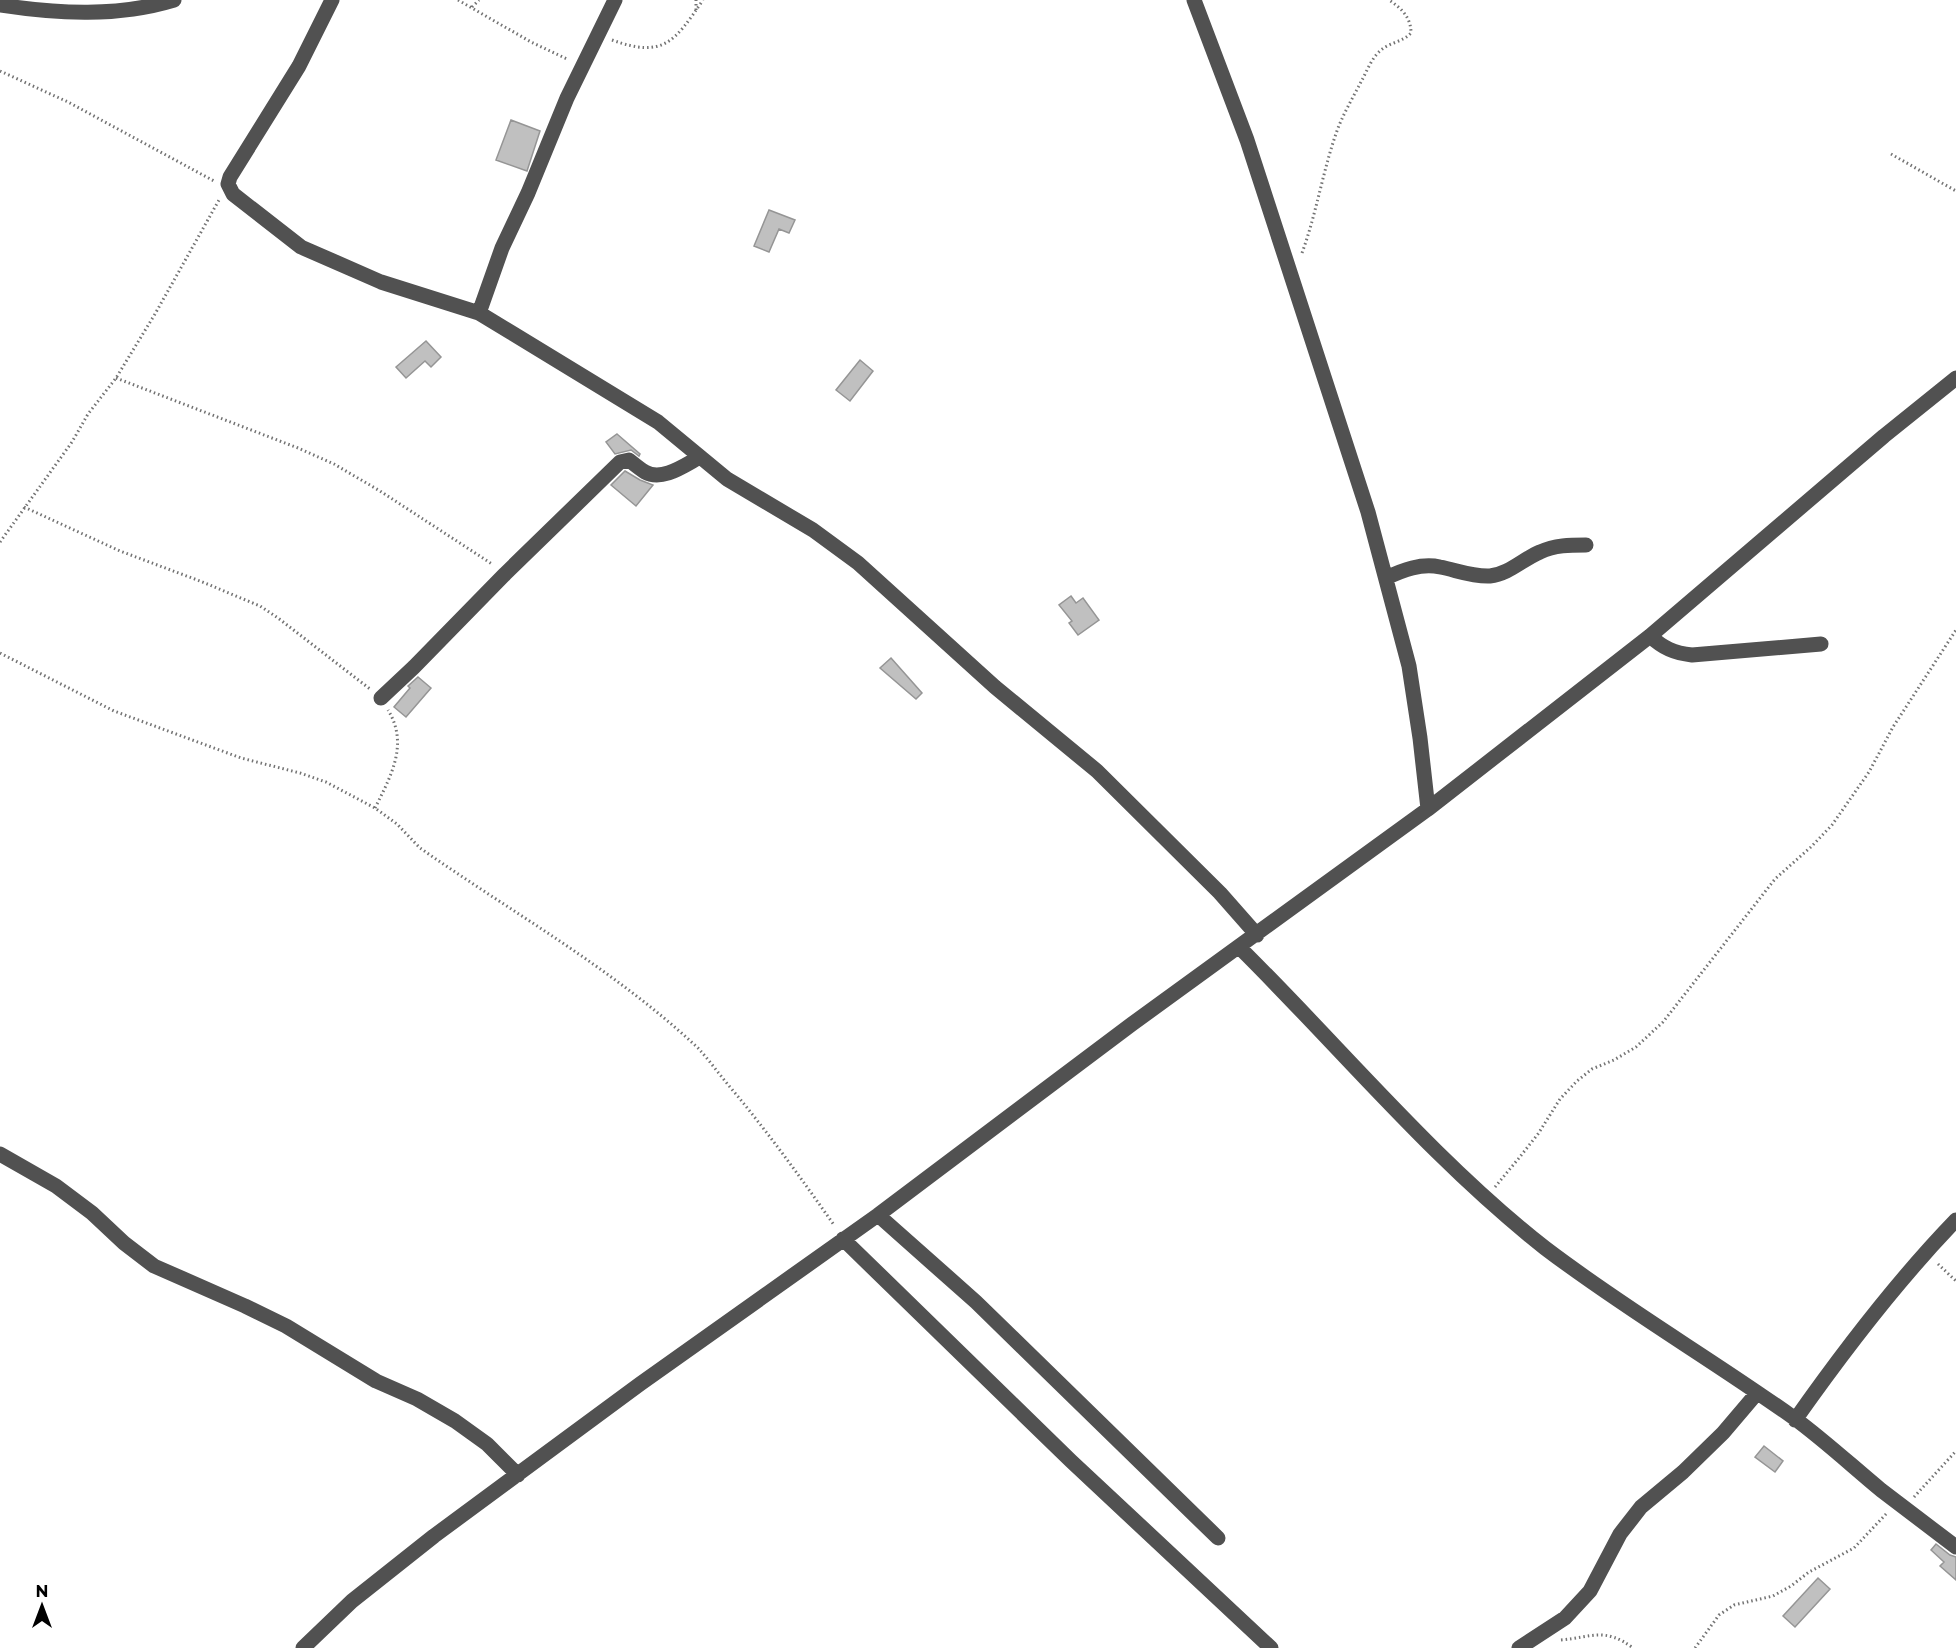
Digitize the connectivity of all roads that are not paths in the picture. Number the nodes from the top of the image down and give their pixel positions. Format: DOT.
graph roads {
  1 [pos="174,0"];
  2 [pos="332,0"];
  3 [pos="615,0"];
  4 [pos="1194,0"];
  5 [pos="0,5"];
  6 [pos="479,313"];
  7 [pos="1956,378"];
  8 [pos="700,457"];
  9 [pos="1586,545"];
  10 [pos="1386,578"];
  11 [pos="1650,636"];
  12 [pos="1821,644"];
  13 [pos="381,698"];
  14 [pos="1428,809"];
  15 [pos="1257,935"];
  16 [pos="1240,948"];
  17 [pos="0,1154"];
  18 [pos="878,1215"];
  19 [pos="1956,1221"];
  20 [pos="843,1239"];
  21 [pos="1757,1393"];
  22 [pos="1796,1420"];
  23 [pos="518,1475"];
  24 [pos="1218,1538"];
  25 [pos="1956,1547"];
  26 [pos="303,1648"];
  27 [pos="1271,1648"];
  28 [pos="1519,1648"];
  1 -- 5 [label="street"];
  2 -- 6 [label="street"];
  3 -- 6 [label="street"];
  4 -- 10 [label="street"];
  6 -- 8 [label="street"];
  7 -- 11 [label="street"];
  8 -- 13 [label="street"];
  8 -- 15 [label="street"];
  9 -- 10 [label="street"];
  10 -- 14 [label="street"];
  11 -- 12 [label="street"];
  11 -- 14 [label="street"];
  14 -- 15 [label="street"];
  15 -- 16 [label="street"];
  16 -- 18 [label="street"];
  16 -- 21 [label="street"];
  17 -- 23 [label="street"];
  18 -- 20 [label="street"];
  18 -- 24 [label="street"];
  19 -- 22 [label="street"];
  20 -- 23 [label="street"];
  20 -- 27 [label="street"];
  21 -- 22 [label="street"];
  21 -- 28 [label="street"];
  22 -- 25 [label="street"];
  23 -- 26 [label="street"];
}
